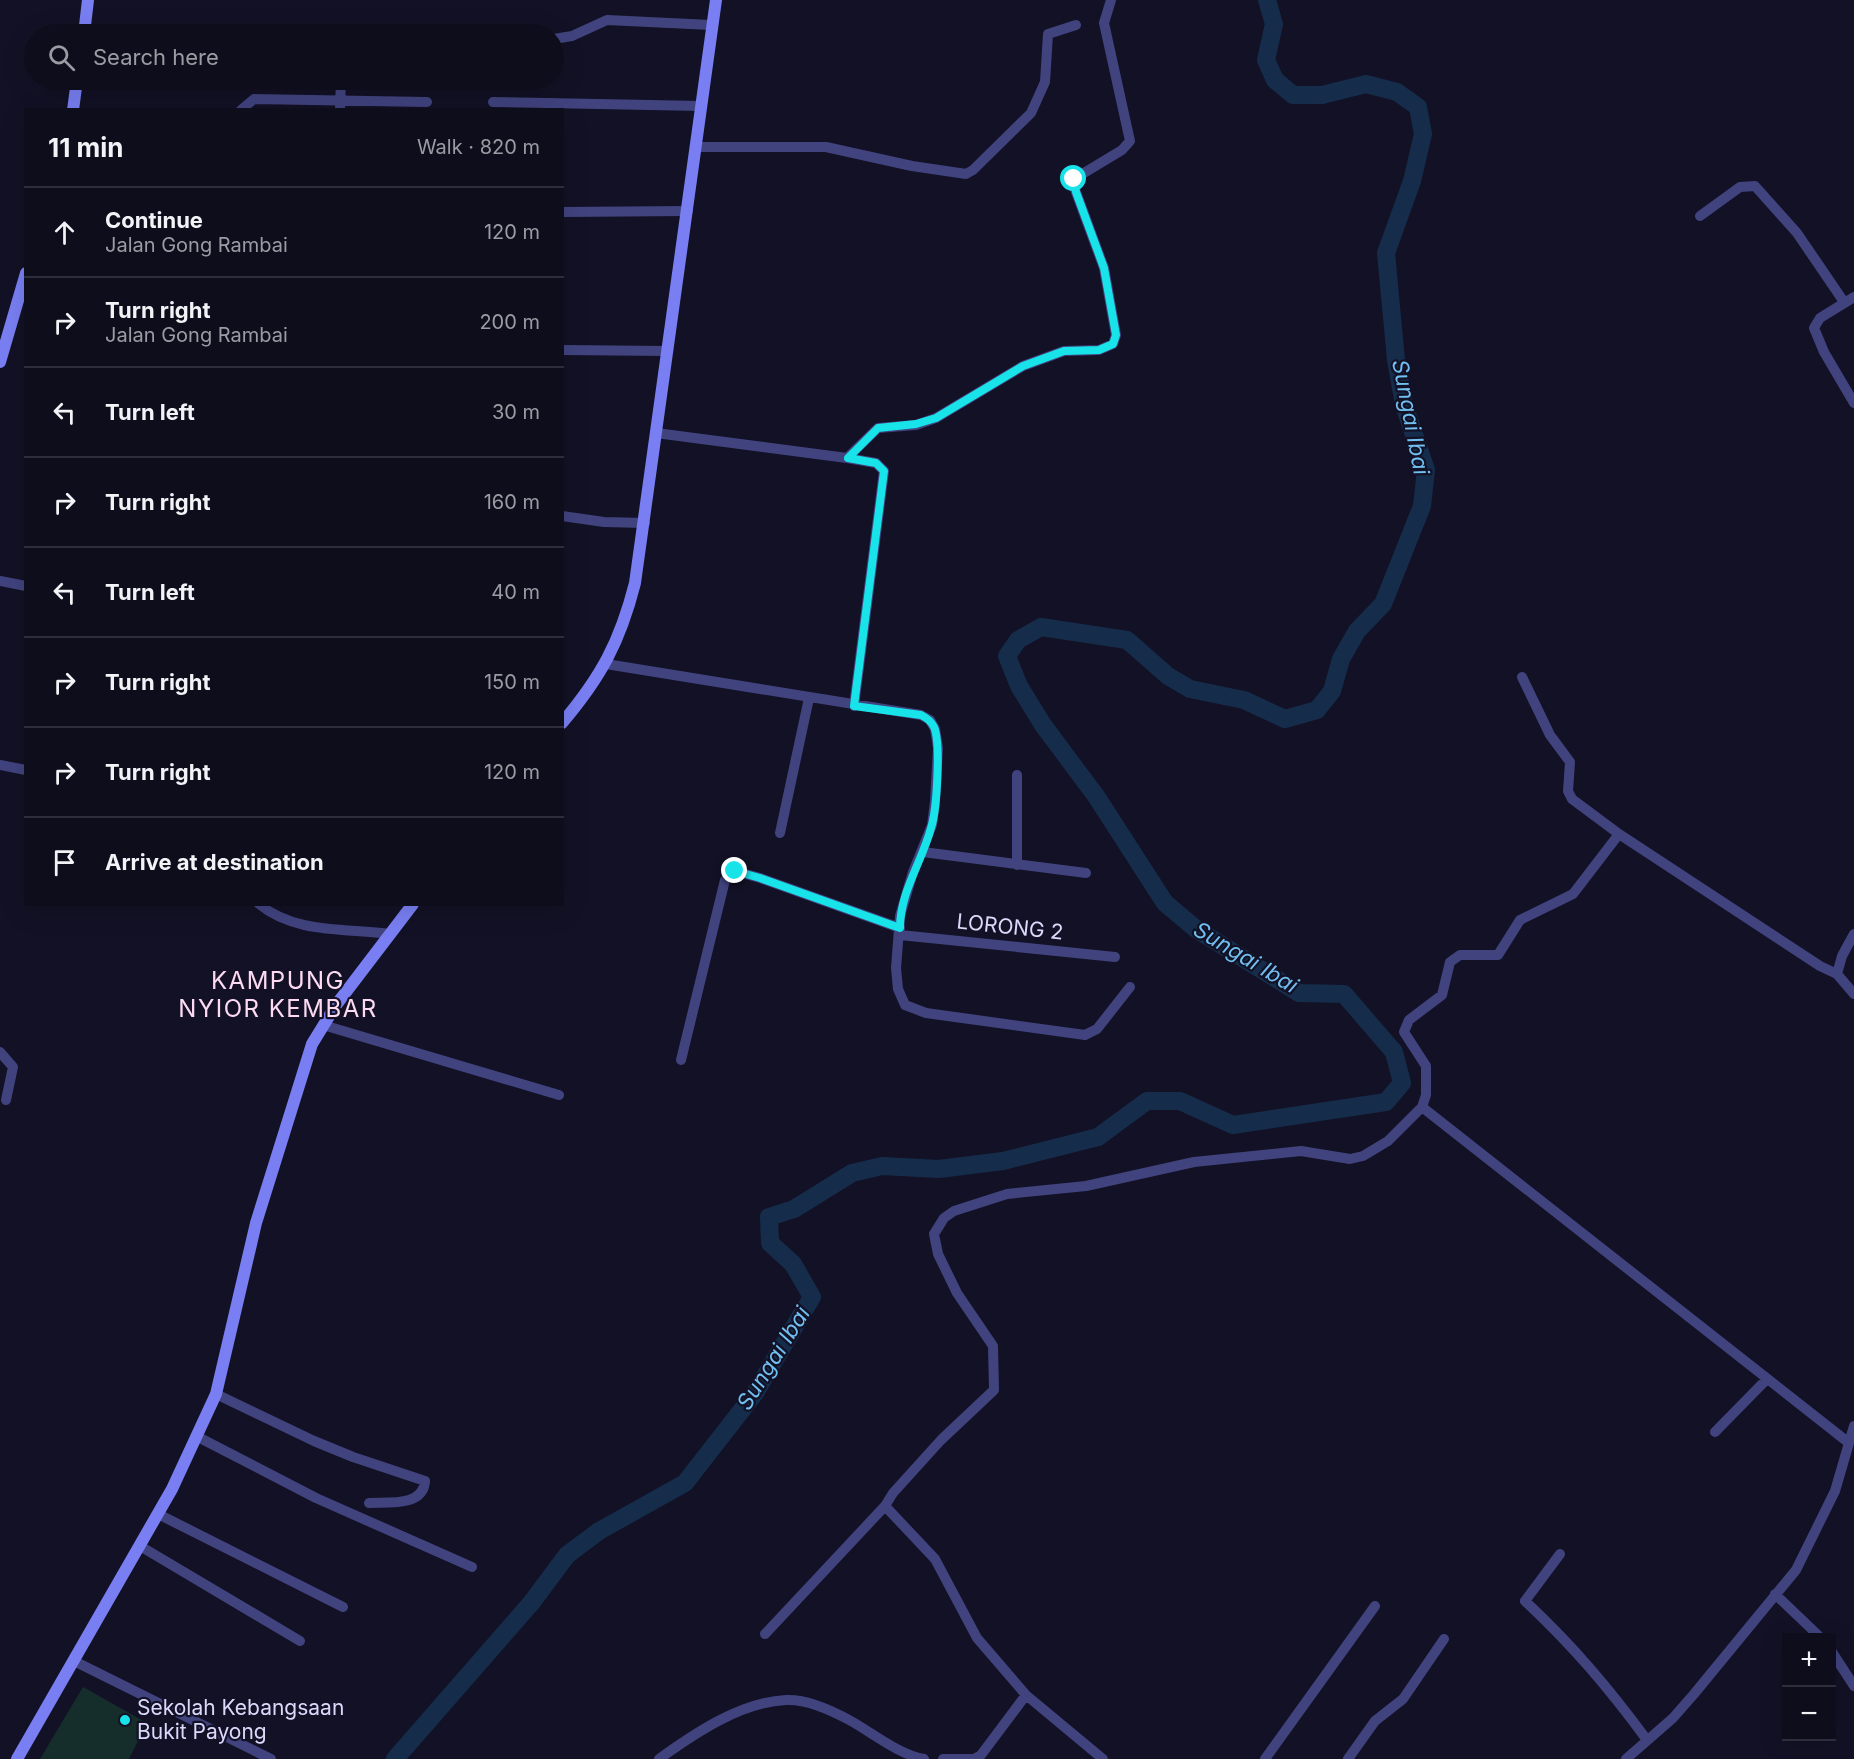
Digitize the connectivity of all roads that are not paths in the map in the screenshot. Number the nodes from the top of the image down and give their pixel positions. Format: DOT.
graph roads {
  1 [pos="88,0"];
  2 [pos="716,0"];
  3 [pos="1111,0"];
  4 [pos="85,24"];
  5 [pos="711,25"];
  6 [pos="1076,25"];
  7 [pos="564,37"];
  8 [pos="75,90"];
  9 [pos="341,90"];
  10 [pos="427,102"];
  11 [pos="493,102"];
  12 [pos="340,105"];
  13 [pos="701,106"];
  14 [pos="72,108"];
  15 [pos="243,108"];
  16 [pos="696,147"];
  17 [pos="688,211"];
  18 [pos="564,212"];
  19 [pos="1700,216"];
  20 [pos="24,280"];
  21 [pos="1849,299"];
  22 [pos="564,350"];
  23 [pos="668,351"];
  24 [pos="0,362"];
  25 [pos="1854,403"];
  26 [pos="656,433"];
  27 [pos="848,458"];
  28 [pos="564,516"];
  29 [pos="645,523"];
  30 [pos="0,580"];
  31 [pos="24,586"];
  32 [pos="606,664"];
  33 [pos="1522,677"];
  34 [pos="809,698"];
  35 [pos="854,706"];
  36 [pos="564,721"];
  37 [pos="0,765"];
  38 [pos="24,770"];
  39 [pos="1017,775"];
  40 [pos="780,833"];
  41 [pos="1619,834"];
  42 [pos="923,852"];
  43 [pos="1017,865"];
  44 [pos="1086,873"];
  45 [pos="262,906"];
  46 [pos="411,906"];
  47 [pos="900,932"];
  48 [pos="390,934"];
  49 [pos="1854,934"];
  50 [pos="1115,957"];
  51 [pos="1837,974"];
  52 [pos="1130,987"];
  53 [pos="1854,994"];
  54 [pos="323,1025"];
  55 [pos="0,1052"];
  56 [pos="681,1060"];
  57 [pos="559,1095"];
  58 [pos="6,1100"];
  59 [pos="1422,1107"];
  60 [pos="1767,1379"];
  61 [pos="216,1394"];
  62 [pos="1854,1426"];
  63 [pos="1715,1432"];
  64 [pos="198,1437"];
  65 [pos="1849,1443"];
  66 [pos="369,1503"];
  67 [pos="885,1506"];
  68 [pos="158,1514"];
  69 [pos="140,1546"];
  70 [pos="1560,1554"];
  71 [pos="472,1567"];
  72 [pos="1775,1594"];
  73 [pos="1375,1606"];
  74 [pos="343,1607"];
  75 [pos="1816,1633"];
  76 [pos="765,1634"];
  77 [pos="1444,1639"];
  78 [pos="300,1641"];
  79 [pos="1836,1658"];
  80 [pos="74,1661"];
  81 [pos="1854,1686"];
  82 [pos="1026,1695"];
  83 [pos="1647,1740"];
  84 [pos="17,1759"];
  85 [pos="271,1759"];
  86 [pos="659,1759"];
  87 [pos="924,1759"];
  88 [pos="943,1759"];
  89 [pos="1103,1759"];
  90 [pos="1265,1759"];
  91 [pos="1348,1759"];
  92 [pos="1626,1759"];
  1 -- 4 [label="main road"];
  2 -- 5 [label="main road"];
  3 -- 27 [label="street"];
  5 -- 7 [label="street"];
  5 -- 13 [label="main road"];
  6 -- 16 [label="street"];
  8 -- 14 [label="main road"];
  9 -- 12 [label="street"];
  10 -- 12 [label="street"];
  11 -- 13 [label="street"];
  12 -- 15 [label="street"];
  13 -- 16 [label="main road"];
  16 -- 17 [label="main road"];
  17 -- 18 [label="street"];
  17 -- 23 [label="main road"];
  19 -- 21 [label="street"];
  20 -- 24 [label="main road"];
  21 -- 25 [label="street"];
  22 -- 23 [label="street"];
  23 -- 26 [label="main road"];
  26 -- 27 [label="street"];
  26 -- 29 [label="main road"];
  27 -- 35 [label="street"];
  28 -- 29 [label="street"];
  29 -- 32 [label="main road"];
  30 -- 31 [label="street"];
  32 -- 34 [label="street"];
  32 -- 36 [label="main road"];
  33 -- 41 [label="street"];
  34 -- 35 [label="street"];
  34 -- 40 [label="street"];
  35 -- 42 [label="street"];
  37 -- 38 [label="street"];
  39 -- 43 [label="street"];
  41 -- 51 [label="street"];
  41 -- 59 [label="street"];
  42 -- 43 [label="street"];
  42 -- 47 [label="street"];
  43 -- 44 [label="street"];
  45 -- 48 [label="street"];
  46 -- 48 [label="main road"];
  47 -- 50 [label="street, LORONG 2"];
  47 -- 52 [label="street"];
  47 -- 56 [label="street, LORONG 2"];
  48 -- 54 [label="main road"];
  49 -- 51 [label="street"];
  51 -- 53 [label="street"];
  54 -- 57 [label="street"];
  54 -- 61 [label="main road"];
  55 -- 58 [label="street"];
  59 -- 60 [label="street"];
  59 -- 67 [label="street"];
  60 -- 63 [label="street"];
  60 -- 65 [label="street"];
  61 -- 64 [label="main road"];
  61 -- 66 [label="street"];
  62 -- 65 [label="street"];
  64 -- 68 [label="main road"];
  64 -- 71 [label="street"];
  65 -- 72 [label="street"];
  67 -- 76 [label="street"];
  67 -- 82 [label="street"];
  68 -- 69 [label="main road"];
  68 -- 74 [label="street"];
  69 -- 78 [label="street"];
  69 -- 80 [label="main road"];
  70 -- 83 [label="street"];
  72 -- 75 [label="street"];
  72 -- 83 [label="street"];
  73 -- 90 [label="street"];
  77 -- 91 [label="street"];
  79 -- 81 [label="street"];
  80 -- 84 [label="main road"];
  80 -- 85 [label="street"];
  82 -- 88 [label="street"];
  82 -- 89 [label="street"];
  83 -- 92 [label="street"];
  86 -- 87 [label="street"];
}
